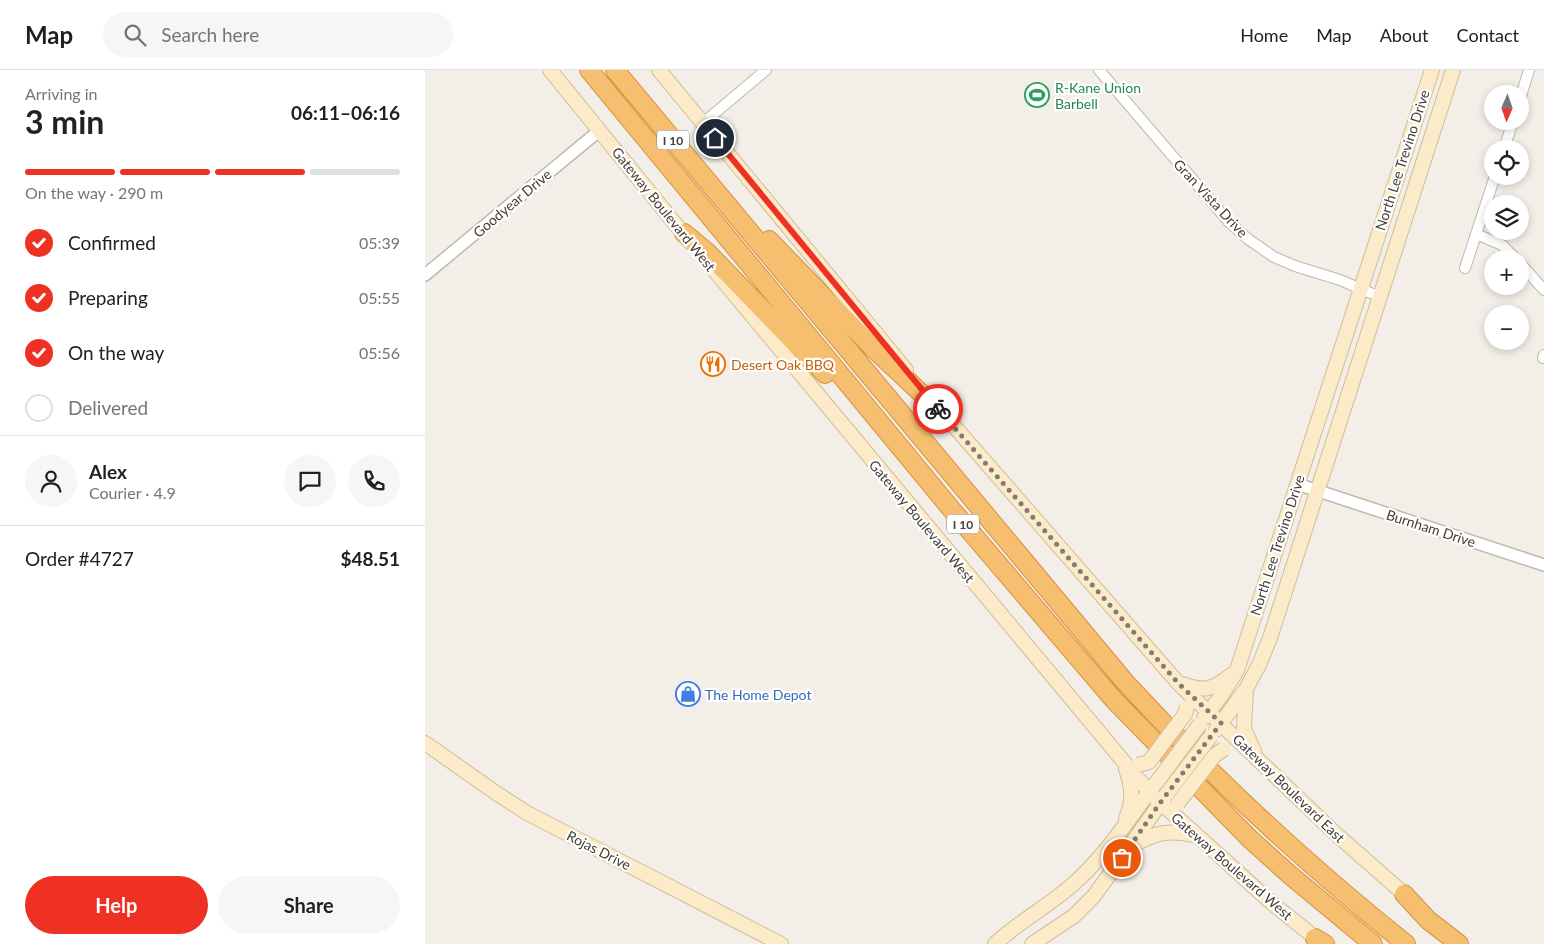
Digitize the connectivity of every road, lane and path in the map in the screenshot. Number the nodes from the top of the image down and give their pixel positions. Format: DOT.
graph roads {
  1 [pos="550,70"];
  2 [pos="589,70"];
  3 [pos="615,70"];
  4 [pos="659,70"];
  5 [pos="766,70"];
  6 [pos="1099,70"];
  7 [pos="1432,70"];
  8 [pos="1453,70"];
  9 [pos="1529,70"];
  10 [pos="1524,85"];
  11 [pos="703,123"];
  12 [pos="600,130"];
  13 [pos="1492,185"];
  14 [pos="732,211"];
  15 [pos="683,233"];
  16 [pos="1476,234"];
  17 [pos="1506,250"];
  18 [pos="1465,268"];
  19 [pos="1529,273"];
  20 [pos="425,275"];
  21 [pos="1361,288"];
  22 [pos="1544,290"];
  23 [pos="1380,297"];
  24 [pos="938,409"];
  25 [pos="1297,484"];
  26 [pos="1317,491"];
  27 [pos="952,510"];
  28 [pos="1544,565"];
  29 [pos="1237,670"];
  30 [pos="1179,684"];
  31 [pos="1246,689"];
  32 [pos="1208,712"];
  33 [pos="1221,723"];
  34 [pos="425,743"];
  35 [pos="1256,757"];
  36 [pos="1131,764"];
  37 [pos="1152,787"];
  38 [pos="1163,800"];
  39 [pos="1182,823"];
  40 [pos="1118,834"];
  41 [pos="1196,835"];
  42 [pos="1130,846"];
  43 [pos="1404,894"];
  44 [pos="1321,942"];
  45 [pos="781,944"];
  46 [pos="995,944"];
  47 [pos="1032,944"];
  48 [pos="1373,944"];
  49 [pos="1406,944"];
  50 [pos="1459,944"];
  51 [pos="1467,944"];
  1 -- 12 [label="main road, Gateway Boulevard West"];
  2 -- 27 [label="highway, I 10"];
  3 -- 14 [label="highway, I 10"];
  4 -- 11 [label="main road, Gateway Boulevard East"];
  5 -- 11 [label="street"];
  6 -- 21 [label="street, Gran Vista Drive"];
  7 -- 21 [label="main road, North Lee Trevino Drive"];
  8 -- 23 [label="main road, North Lee Trevino Drive"];
  9 -- 10 [label="street"];
  11 -- 24 [label="main road, Gateway Boulevard East"];
  12 -- 15 [label="main road, Gateway Boulevard West"];
  12 -- 20 [label="street, Goodyear Drive"];
  13 -- 16 [label="street"];
  14 -- 24 [label="highway"];
  14 -- 49 [label="highway, I 10"];
  15 -- 27 [label="highway"];
  15 -- 36 [label="main road, Gateway Boulevard West"];
  16 -- 17 [label="street"];
  16 -- 18 [label="street"];
  19 -- 22 [label="street"];
  21 -- 23 [label="street, Gran Vista Drive"];
  21 -- 25 [label="main road, North Lee Trevino Drive"];
  23 -- 26 [label="main road, North Lee Trevino Drive"];
  24 -- 30 [label="main road, Gateway Boulevard East"];
  25 -- 26 [label="street, Burnham Drive"];
  25 -- 29 [label="main road, North Lee Trevino Drive"];
  26 -- 28 [label="street, Burnham Drive"];
  26 -- 31 [label="main road, North Lee Trevino Drive"];
  27 -- 48 [label="highway, I 10"];
  29 -- 30 [label="main road"];
  29 -- 32 [label="main road, North Lee Trevino Drive"];
  30 -- 32 [label="main road, Gateway Boulevard East"];
  30 -- 36 [label="main road, bridge"];
  31 -- 33 [label="main road, North Lee Trevino Drive"];
  31 -- 35 [label="main road"];
  32 -- 33 [label="main road, Gateway Boulevard East"];
  32 -- 37 [label="main road, North Lee Trevino Drive, bridge"];
  33 -- 35 [label="main road, Gateway Boulevard East"];
  33 -- 38 [label="main road, North Lee Trevino Drive, bridge"];
  34 -- 45 [label="main road, Rojas Drive"];
  35 -- 39 [label="main road, bridge"];
  35 -- 43 [label="main road, Gateway Boulevard East"];
  36 -- 37 [label="main road, Gateway Boulevard West"];
  36 -- 40 [label="main road"];
  37 -- 38 [label="main road, Gateway Boulevard West"];
  37 -- 40 [label="main road, North Lee Trevino Drive"];
  38 -- 39 [label="main road, Gateway Boulevard West"];
  38 -- 42 [label="main road, North Lee Trevino Drive"];
  39 -- 41 [label="main road, Gateway Boulevard West"];
  40 -- 46 [label="main road, North Lee Trevino Drive"];
  41 -- 42 [label="main road"];
  41 -- 44 [label="main road, Gateway Boulevard West"];
  42 -- 47 [label="main road, North Lee Trevino Drive"];
  43 -- 50 [label="highway"];
  43 -- 51 [label="main road, Gateway Boulevard East"];
}
